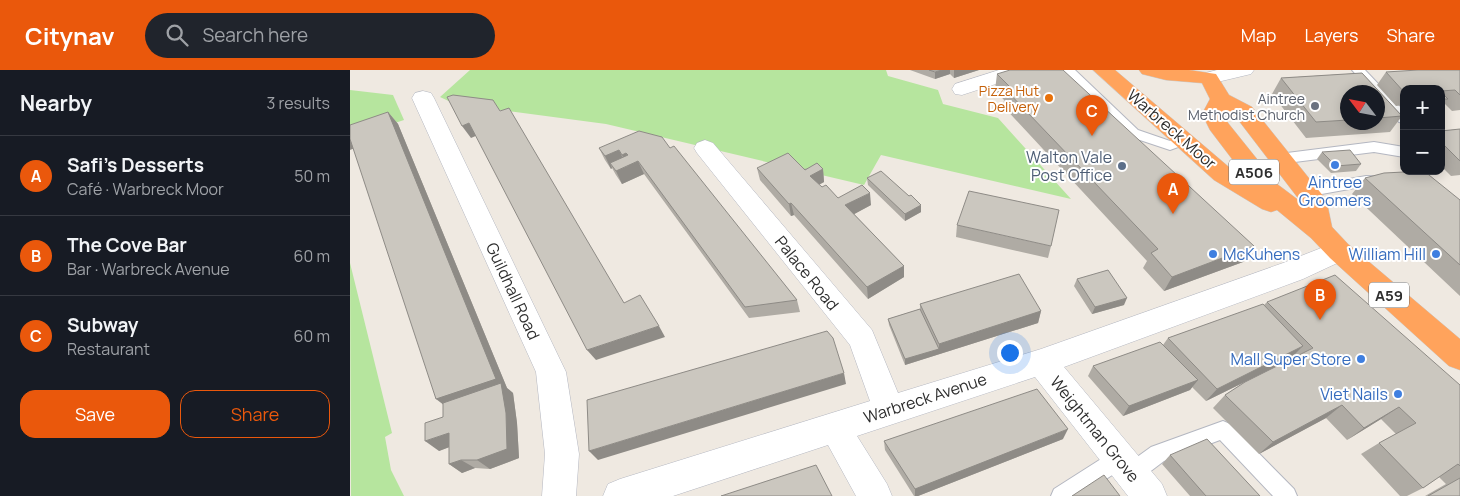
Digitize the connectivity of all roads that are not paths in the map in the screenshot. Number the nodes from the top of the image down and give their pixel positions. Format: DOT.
graph roads {
  1 [pos="1019,70"];
  2 [pos="1068,70"];
  3 [pos="1103,70"];
  4 [pos="1149,70"];
  5 [pos="1244,70"];
  6 [pos="1358,70"];
  7 [pos="1209,78"];
  8 [pos="962,89"];
  9 [pos="423,98"];
  10 [pos="1220,99"];
  11 [pos="1400,114"];
  12 [pos="1184,140"];
  13 [pos="705,148"];
  14 [pos="1400,151"];
  15 [pos="1279,159"];
  16 [pos="1404,181"];
  17 [pos="1305,192"];
  18 [pos="1330,241"];
  19 [pos="1460,356"];
  20 [pos="1040,362"];
  21 [pos="890,409"];
  22 [pos="837,427"];
  23 [pos="1134,476"];
  24 [pos="559,496"];
  25 [pos="620,496"];
  26 [pos="875,496"];
  27 [pos="1061,496"];
  28 [pos="1287,496"];
  1 -- 8 [label="street"];
  2 -- 12 [label="lane"];
  3 -- 12 [label="highway, Warbreck Moor / A59"];
  4 -- 7 [label="highway, Warbreck Moor"];
  5 -- 7 [label="street"];
  6 -- 11 [label="lane"];
  7 -- 10 [label="highway"];
  9 -- 24 [label="street, Guildhall Road"];
  10 -- 15 [label="highway, A506"];
  10 -- 18 [label="highway, A506"];
  12 -- 18 [label="highway, Warbreck Moor / A59"];
  13 -- 21 [label="street, Palace Road"];
  14 -- 15 [label="lane"];
  15 -- 17 [label="highway, A506"];
  16 -- 17 [label="lane"];
  17 -- 18 [label="highway, A506"];
  18 -- 19 [label="highway, A59"];
  18 -- 20 [label="street, Warbreck Avenue"];
  20 -- 21 [label="street, Warbreck Avenue"];
  20 -- 23 [label="street, Weightman Grove"];
  21 -- 22 [label="street, Warbreck Avenue"];
  22 -- 25 [label="street, Warbreck Avenue"];
  22 -- 26 [label="street"];
  23 -- 27 [label="lane"];
  23 -- 28 [label="lane"];
}
